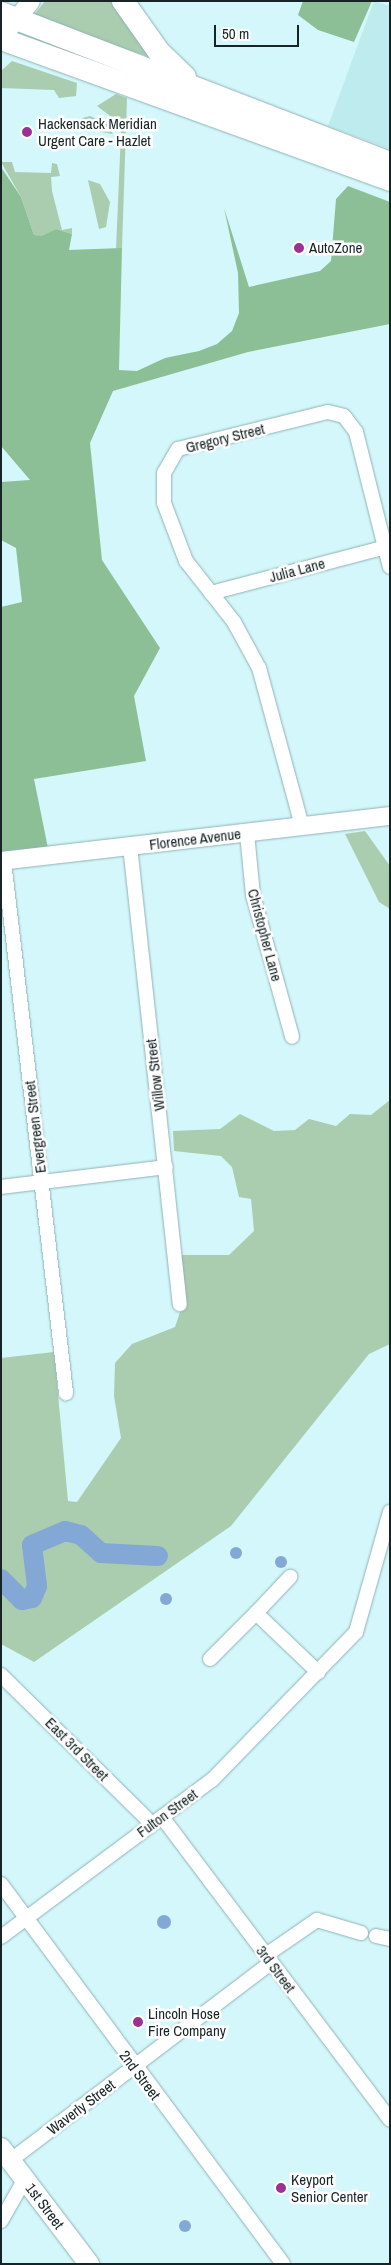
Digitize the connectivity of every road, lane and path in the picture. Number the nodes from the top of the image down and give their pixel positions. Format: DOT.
graph roads {
  1 [pos="31,1"];
  2 [pos="123,1"];
  3 [pos="9,16"];
  4 [pos="1,39"];
  5 [pos="193,84"];
  6 [pos="390,163"];
  7 [pos="390,180"];
  8 [pos="382,548"];
  9 [pos="390,567"];
  10 [pos="211,593"];
  11 [pos="390,816"];
  12 [pos="302,826"];
  13 [pos="247,833"];
  14 [pos="130,846"];
  15 [pos="3,861"];
  16 [pos="292,1037"];
  17 [pos="166,1167"];
  18 [pos="41,1183"];
  19 [pos="1,1188"];
  20 [pos="180,1304"];
  21 [pos="66,1393"];
  22 [pos="390,1512"];
  23 [pos="290,1577"];
  24 [pos="256,1612"];
  25 [pos="210,1659"];
  26 [pos="318,1672"];
  27 [pos="1,1675"];
  28 [pos="157,1820"];
  29 [pos="1,1884"];
  30 [pos="27,1918"];
  31 [pos="361,1933"];
  32 [pos="376,1936"];
  33 [pos="1,1937"];
  34 [pos="390,1939"];
  35 [pos="268,1959"];
  36 [pos="134,2067"];
  37 [pos="390,2120"];
  38 [pos="6,2154"];
  39 [pos="25,2179"];
  40 [pos="1,2221"];
  41 [pos="89,2264"];
  42 [pos="283,2264"];
  1 -- 3 [label="street"];
  2 -- 5 [label="highway"];
  3 -- 4 [label="street"];
  3 -- 5 [label="highway"];
  4 -- 7 [label="highway"];
  5 -- 6 [label="highway"];
  8 -- 9 [label="street, Gregory Street"];
  8 -- 10 [label="street, Julia Lane"];
  8 -- 10 [label="street, Gregory Street"];
  10 -- 12 [label="street, Gregory Street"];
  11 -- 12 [label="street, Florence Avenue"];
  12 -- 13 [label="street, Florence Avenue"];
  13 -- 14 [label="street, Florence Avenue"];
  13 -- 16 [label="street, Christopher Lane"];
  14 -- 15 [label="street, Florence Avenue"];
  14 -- 17 [label="street, Willow Street"];
  15 -- 18 [label="street, Evergreen Street"];
  17 -- 18 [label="street"];
  17 -- 20 [label="street, Willow Street"];
  18 -- 19 [label="street"];
  18 -- 21 [label="street, Evergreen Street"];
  22 -- 26 [label="street, Fulton Street"];
  23 -- 24 [label="street"];
  24 -- 25 [label="street"];
  24 -- 26 [label="street"];
  26 -- 28 [label="street, Fulton Street"];
  27 -- 28 [label="street, East 3rd Street"];
  28 -- 30 [label="street, Fulton Street"];
  28 -- 35 [label="street, 3rd Street"];
  29 -- 30 [label="street, 2nd Street"];
  30 -- 33 [label="street, Fulton Street"];
  30 -- 36 [label="street, 2nd Street"];
  31 -- 35 [label="street, Waverly Street"];
  32 -- 34 [label="street"];
  35 -- 36 [label="street, Waverly Street"];
  35 -- 37 [label="street, 3rd Street"];
  36 -- 38 [label="street, Waverly Street"];
  36 -- 42 [label="street, 2nd Street"];
  38 -- 39 [label="main road, 1st Street"];
  39 -- 40 [label="street"];
  39 -- 41 [label="main road, 1st Street"];
}
